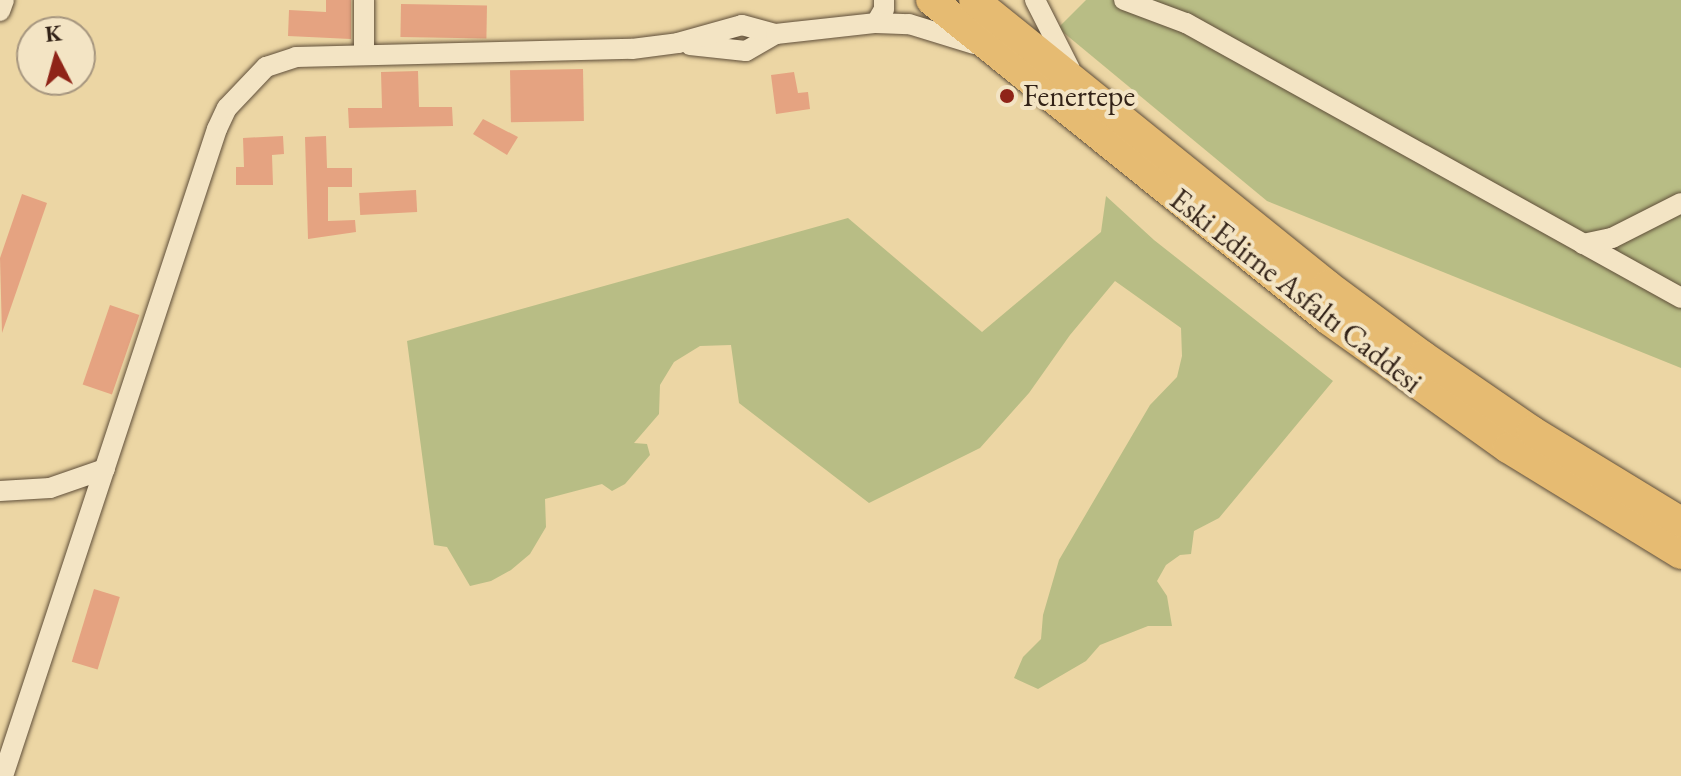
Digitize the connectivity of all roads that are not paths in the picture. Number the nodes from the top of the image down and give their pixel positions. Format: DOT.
graph roads {
  1 [pos="4,0"];
  2 [pos="364,0"];
  3 [pos="884,0"];
  4 [pos="931,0"];
  5 [pos="974,0"];
  6 [pos="1124,0"];
  7 [pos="1034,1"];
  8 [pos="0,11"];
  9 [pos="876,23"];
  10 [pos="364,55"];
  11 [pos="1000,55"];
  12 [pos="1078,83"];
  13 [pos="1681,203"];
  14 [pos="1583,244"];
  15 [pos="1681,298"];
  16 [pos="105,469"];
  17 [pos="0,491"];
  18 [pos="1681,522"];
  19 [pos="1681,554"];
  20 [pos="3,776"];
  1 -- 8 [label="lane"];
  2 -- 10 [label="lane"];
  3 -- 9 [label="lane"];
  4 -- 11 [label="highway, Eski Edirne Asfaltı Caddesi"];
  5 -- 12 [label="highway, Eski Edirne Asfaltı Caddesi"];
  6 -- 14 [label="lane"];
  7 -- 12 [label="lane"];
  9 -- 10 [label="lane"];
  9 -- 11 [label="lane"];
  10 -- 16 [label="lane"];
  11 -- 19 [label="highway, Eski Edirne Asfaltı Caddesi"];
  12 -- 18 [label="highway, Eski Edirne Asfaltı Caddesi"];
  13 -- 14 [label="lane"];
  14 -- 15 [label="lane"];
  16 -- 17 [label="lane"];
  16 -- 20 [label="lane"];
}
